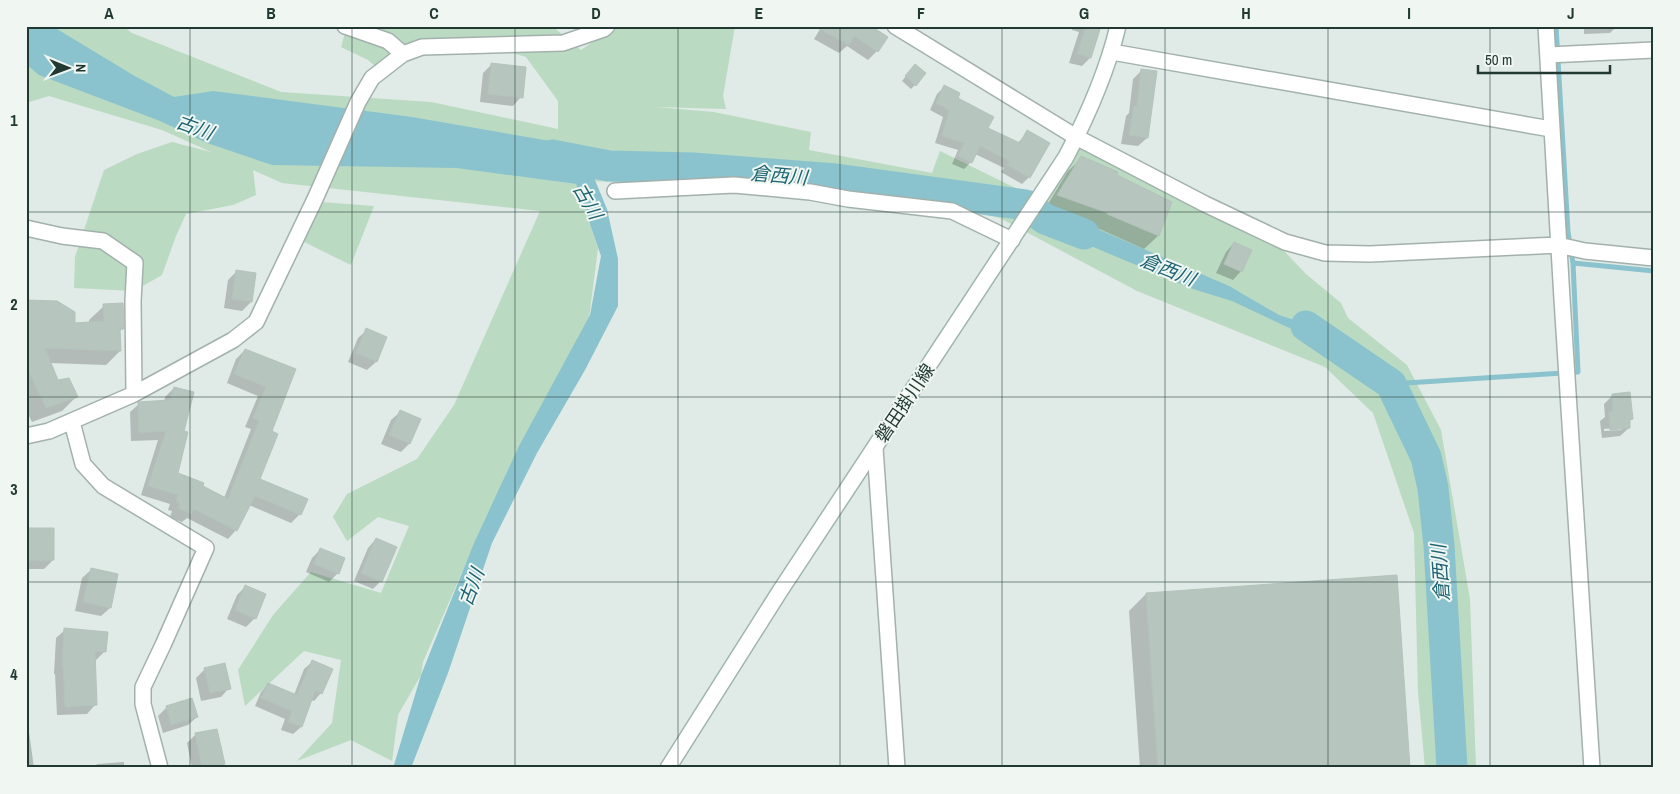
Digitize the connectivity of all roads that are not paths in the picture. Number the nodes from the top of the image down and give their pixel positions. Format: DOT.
graph roads {
  1 [pos="345,26"];
  2 [pos="607,26"];
  3 [pos="895,26"];
  4 [pos="1118,26"];
  5 [pos="1546,26"];
  6 [pos="1654,50"];
  7 [pos="1112,52"];
  8 [pos="404,54"];
  9 [pos="1548,55"];
  10 [pos="1551,129"];
  11 [pos="1076,137"];
  12 [pos="615,191"];
  13 [pos="26,228"];
  14 [pos="1012,240"];
  15 [pos="1558,245"];
  16 [pos="1654,258"];
  17 [pos="134,394"];
  18 [pos="72,422"];
  19 [pos="26,436"];
  20 [pos="875,448"];
  21 [pos="160,768"];
  22 [pos="668,768"];
  23 [pos="897,768"];
  24 [pos="1592,768"];
  1 -- 8 [label="street"];
  2 -- 8 [label="street"];
  3 -- 11 [label="street"];
  4 -- 7 [label="street, 磐田掛川線"];
  5 -- 9 [label="street"];
  6 -- 9 [label="street"];
  7 -- 10 [label="street"];
  7 -- 11 [label="street, 磐田掛川線"];
  8 -- 17 [label="street"];
  9 -- 10 [label="street"];
  10 -- 15 [label="street"];
  11 -- 14 [label="street, 磐田掛川線"];
  11 -- 15 [label="street"];
  12 -- 14 [label="street"];
  13 -- 17 [label="street"];
  14 -- 20 [label="street, 磐田掛川線"];
  15 -- 16 [label="street"];
  15 -- 24 [label="street"];
  17 -- 18 [label="street"];
  18 -- 19 [label="street"];
  18 -- 21 [label="street"];
  20 -- 22 [label="street, 磐田掛川線"];
  20 -- 23 [label="street"];
}
